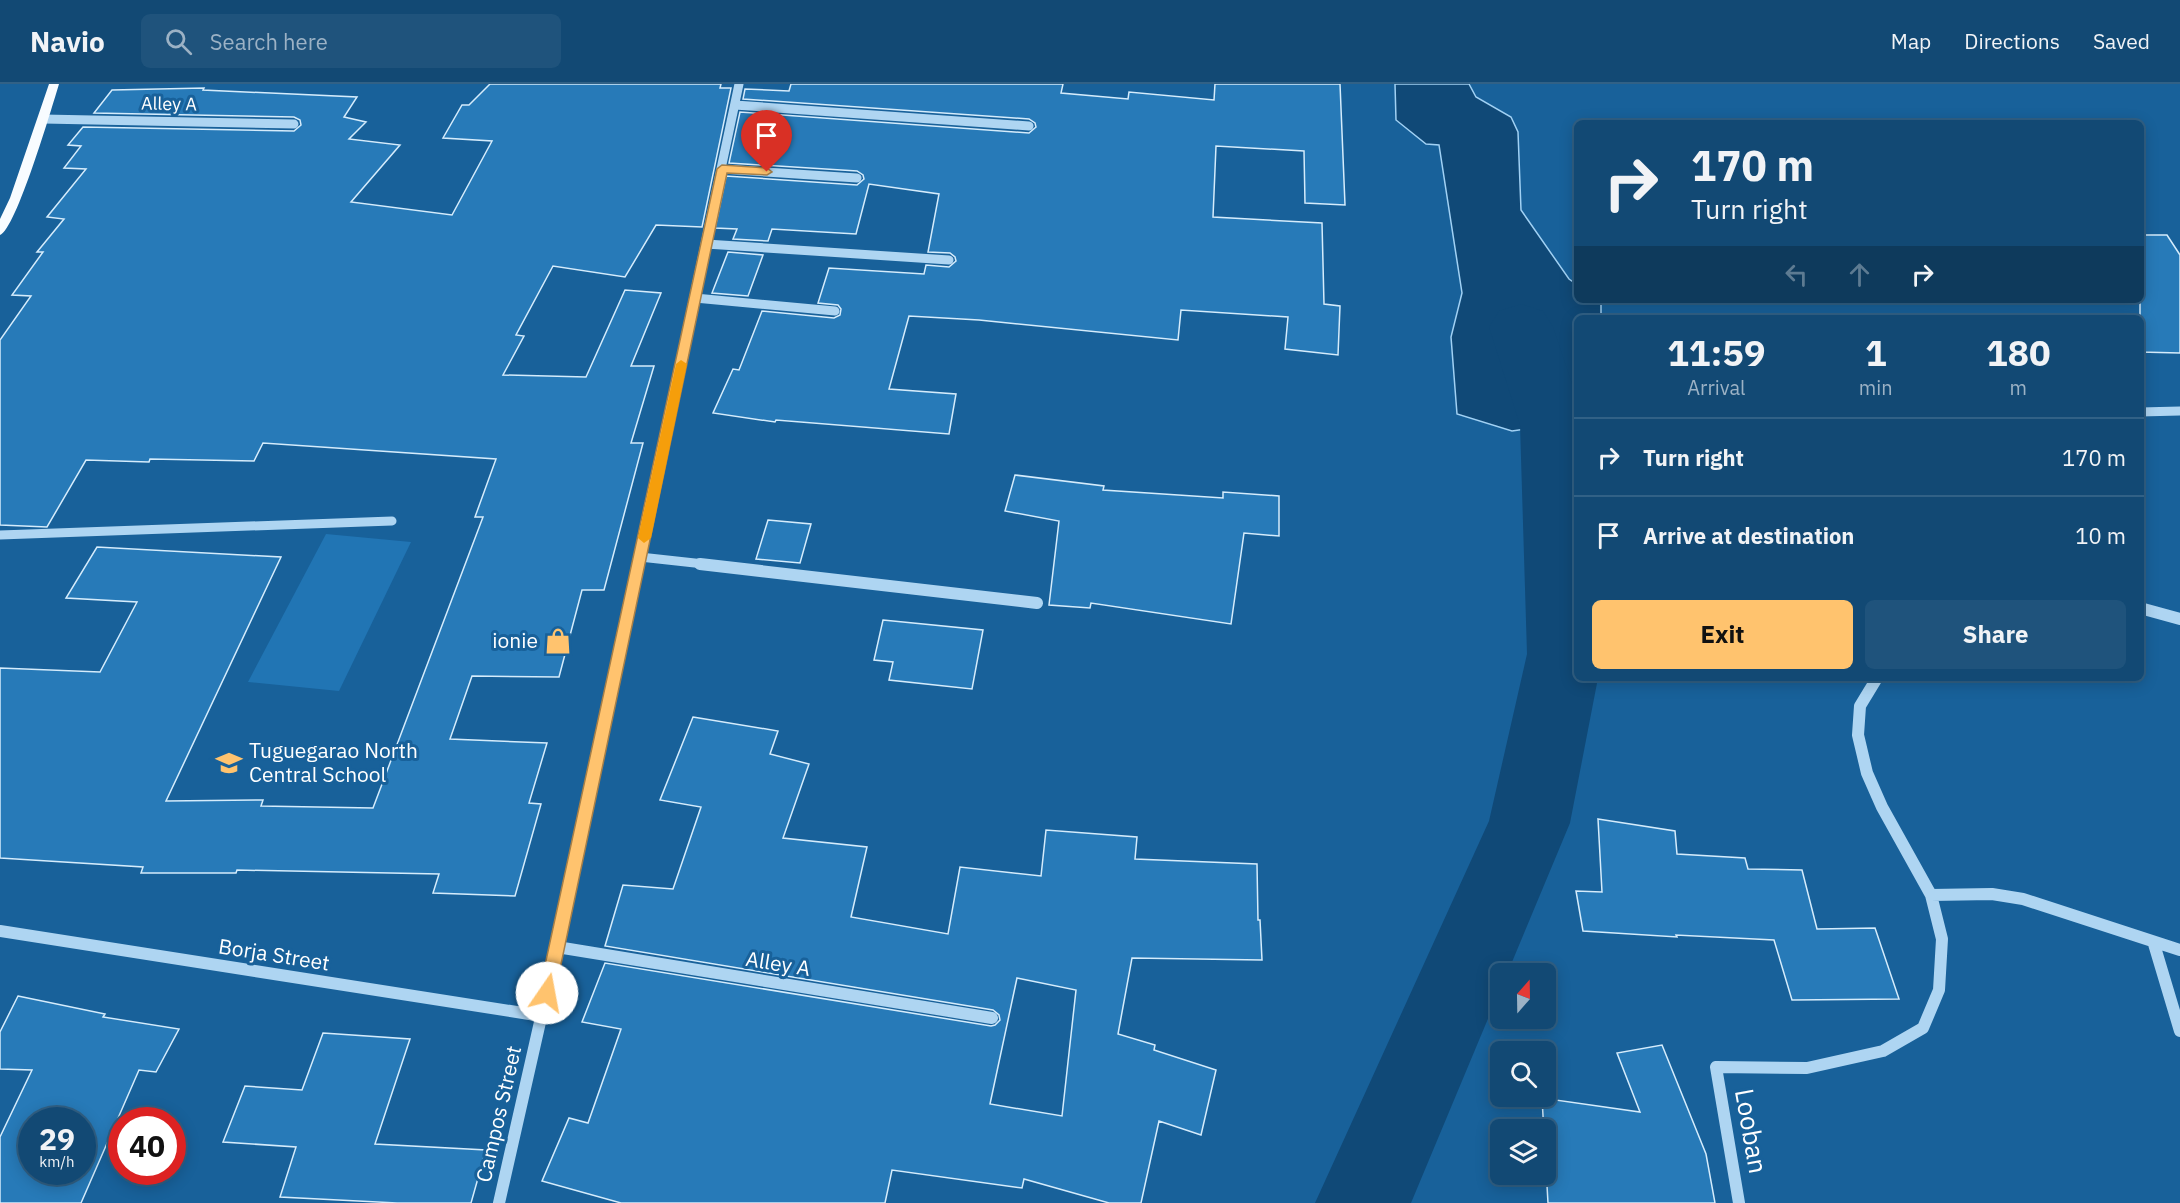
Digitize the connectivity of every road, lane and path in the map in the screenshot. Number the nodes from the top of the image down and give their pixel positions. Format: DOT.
graph roads {
  1 [pos="54,84"];
  2 [pos="740,84"];
  3 [pos="735,105"];
  4 [pos="43,119"];
  5 [pos="294,124"];
  6 [pos="1029,126"];
  7 [pos="722,169"];
  8 [pos="857,178"];
  9 [pos="0,231"];
  10 [pos="706,244"];
  11 [pos="949,260"];
  12 [pos="695,298"];
  13 [pos="835,311"];
  14 [pos="2180,411"];
  15 [pos="2144,412"];
  16 [pos="392,520"];
  17 [pos="0,535"];
  18 [pos="640,557"];
  19 [pos="1036,603"];
  20 [pos="2144,609"];
  21 [pos="2180,619"];
  22 [pos="1875,681"];
  23 [pos="1931,894"];
  24 [pos="0,931"];
  25 [pos="2154,944"];
  26 [pos="557,947"];
  27 [pos="2180,950"];
  28 [pos="542,1016"];
  29 [pos="992,1018"];
  30 [pos="2180,1031"];
  31 [pos="499,1203"];
  32 [pos="1739,1203"];
  1 -- 4 [label="main road"];
  2 -- 3 [label="street, Campos Street"];
  3 -- 6 [label="street"];
  3 -- 7 [label="street, Campos Street"];
  4 -- 5 [label="street, Alley A"];
  4 -- 9 [label="main road"];
  7 -- 8 [label="street"];
  7 -- 10 [label="street, Campos Street"];
  10 -- 11 [label="street"];
  10 -- 12 [label="street, Campos Street"];
  12 -- 13 [label="street"];
  12 -- 18 [label="street, Campos Street"];
  14 -- 15 [label="street"];
  16 -- 17 [label="street"];
  18 -- 19 [label="street"];
  18 -- 26 [label="street, Campos Street"];
  20 -- 21 [label="street"];
  22 -- 23 [label="street"];
  23 -- 25 [label="street"];
  23 -- 32 [label="street, Looban"];
  24 -- 28 [label="street, Borja Street"];
  25 -- 27 [label="street"];
  25 -- 30 [label="street"];
  26 -- 28 [label="street, Campos Street"];
  26 -- 29 [label="street, Alley A"];
  28 -- 31 [label="street, Campos Street"];
}
